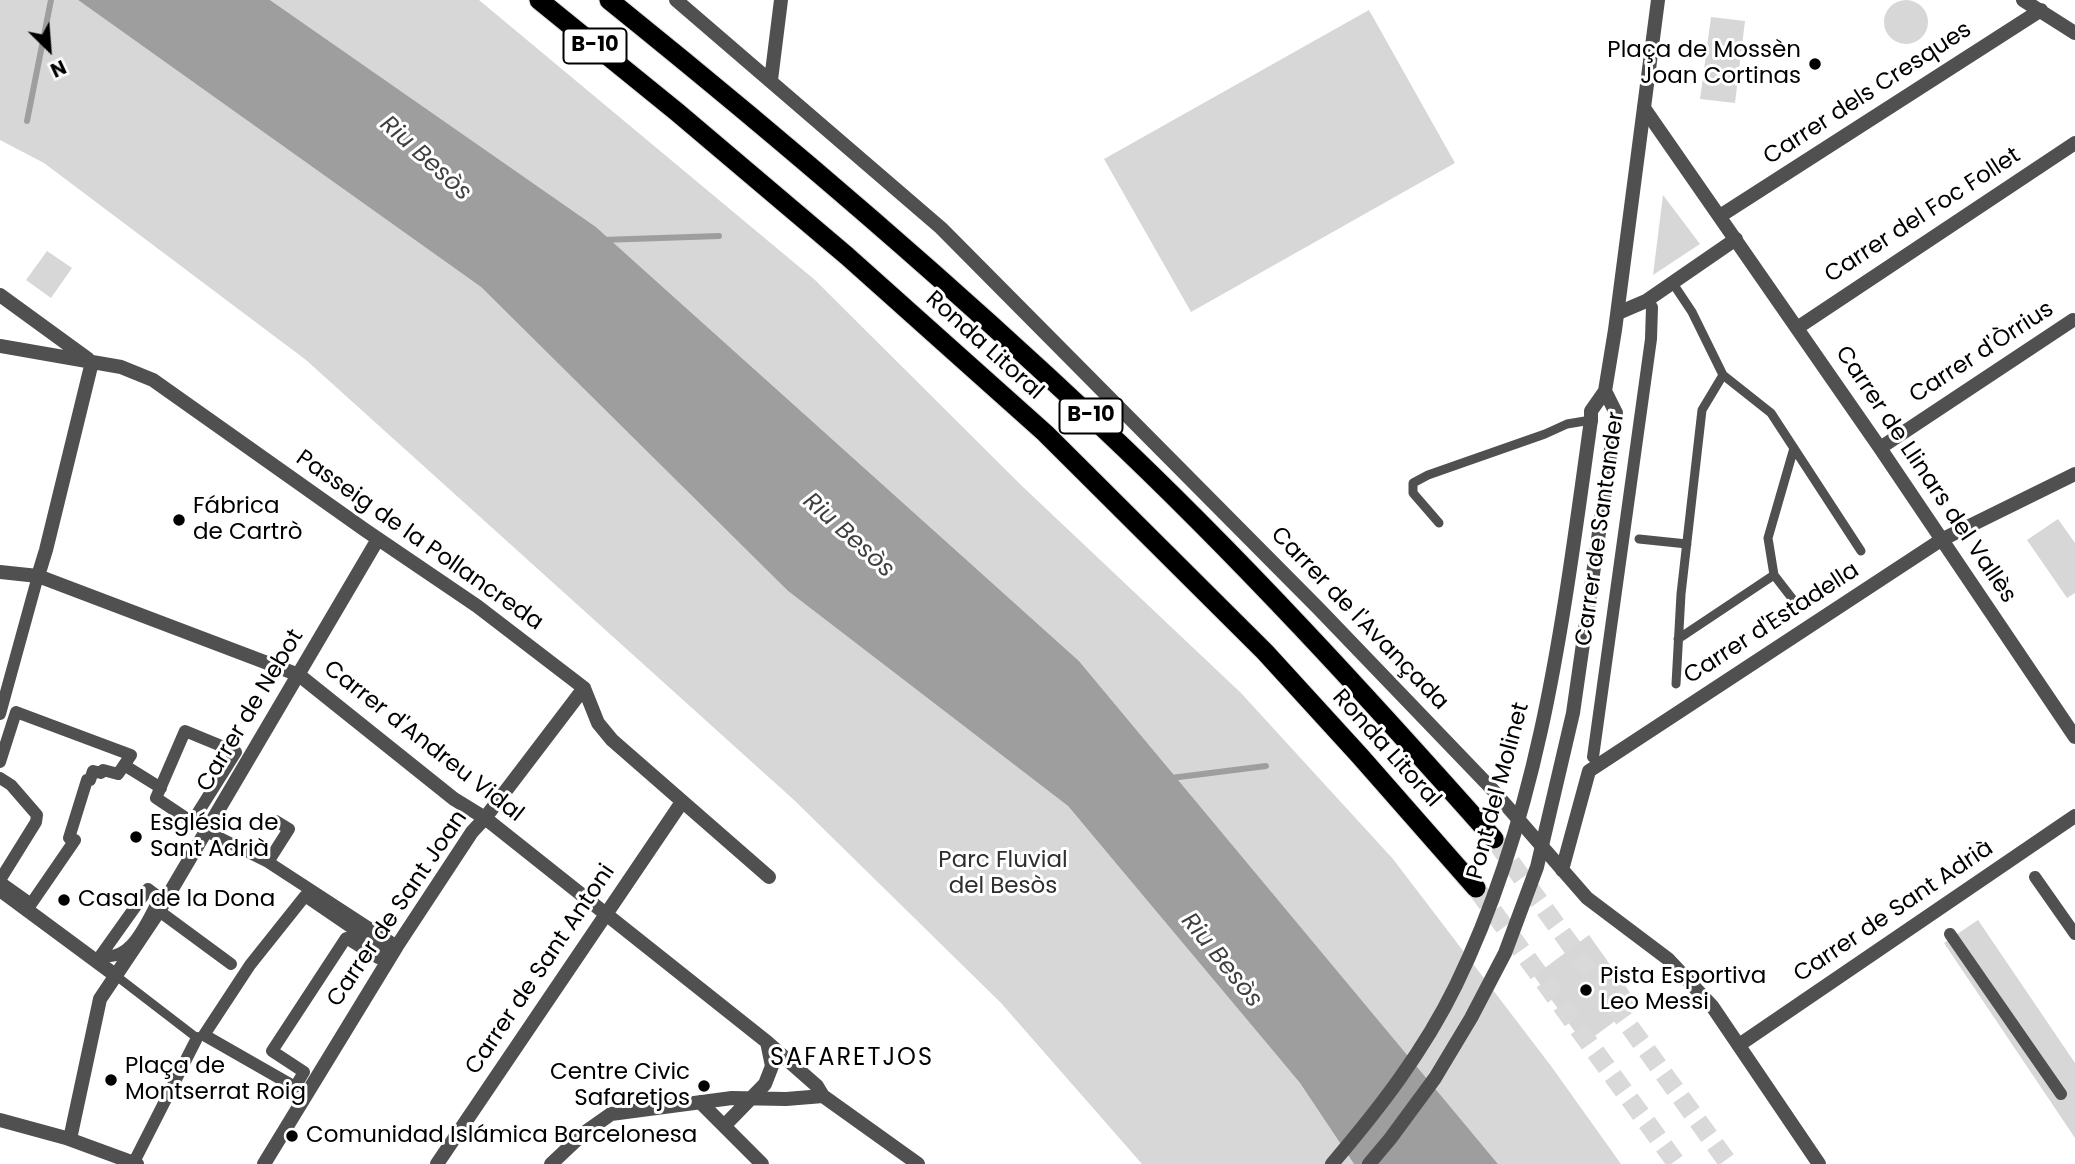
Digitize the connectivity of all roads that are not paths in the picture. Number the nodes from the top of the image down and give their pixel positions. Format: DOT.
graph roads {
  1 [pos="539,0"];
  2 [pos="609,0"];
  3 [pos="676,0"];
  4 [pos="781,0"];
  5 [pos="1658,0"];
  6 [pos="2023,0"];
  7 [pos="2041,10"];
  8 [pos="2074,31"];
  9 [pos="771,80"];
  10 [pos="1644,108"];
  11 [pos="2075,143"];
  12 [pos="1720,216"];
  13 [pos="1736,239"];
  14 [pos="1672,282"];
  15 [pos="0,295"];
  16 [pos="1652,307"];
  17 [pos="1618,313"];
  18 [pos="2073,320"];
  19 [pos="1797,328"];
  20 [pos="0,346"];
  21 [pos="92,362"];
  22 [pos="1724,375"];
  23 [pos="1605,391"];
  24 [pos="1591,420"];
  25 [pos="1794,448"];
  26 [pos="1880,448"];
  27 [pos="2075,474"];
  28 [pos="1439,523"];
  29 [pos="378,539"];
  30 [pos="1639,539"];
  31 [pos="1941,540"];
  32 [pos="1687,544"];
  33 [pos="1861,551"];
  34 [pos="0,572"];
  35 [pos="1774,575"];
  36 [pos="38,576"];
  37 [pos="1798,606"];
  38 [pos="1678,639"];
  39 [pos="299,675"];
  40 [pos="1676,684"];
  41 [pos="584,688"];
  42 [pos="0,713"];
  43 [pos="2075,737"];
  44 [pos="1593,757"];
  45 [pos="0,762"];
  46 [pos="124,765"];
  47 [pos="0,778"];
  48 [pos="161,788"];
  49 [pos="682,802"];
  50 [pos="2075,816"];
  51 [pos="485,818"];
  52 [pos="276,821"];
  53 [pos="210,833"];
  54 [pos="1494,839"];
  55 [pos="268,862"];
  56 [pos="1562,870"];
  57 [pos="769,877"];
  58 [pos="2035,877"];
  59 [pos="0,881"];
  60 [pos="1476,888"];
  61 [pos="0,890"];
  62 [pos="160,904"];
  63 [pos="606,914"];
  64 [pos="1950,934"];
  65 [pos="2075,934"];
  66 [pos="390,948"];
  67 [pos="231,964"];
  68 [pos="116,975"];
  69 [pos="197,1038"];
  70 [pos="767,1042"];
  71 [pos="1739,1045"];
  72 [pos="2061,1094"];
  73 [pos="823,1096"];
  74 [pos="749,1099"];
  75 [pos="700,1102"];
  76 [pos="0,1120"];
  77 [pos="724,1126"];
  78 [pos="70,1139"];
  79 [pos="109,1159"];
  80 [pos="440,1159"];
  81 [pos="136,1163"];
  82 [pos="264,1164"];
  83 [pos="551,1164"];
  84 [pos="762,1164"];
  85 [pos="918,1164"];
  86 [pos="1332,1164"];
  87 [pos="1370,1164"];
  88 [pos="1819,1164"];
  1 -- 60 [label="highway, Ronda Litoral / B-10"];
  2 -- 54 [label="highway, Ronda Litoral / B-10"];
  3 -- 9 [label="street, Carrer de l'Avançada"];
  4 -- 9 [label="street"];
  5 -- 10 [label="street"];
  6 -- 7 [label="street"];
  7 -- 8 [label="street"];
  7 -- 12 [label="street, Carrer dels Cresques"];
  9 -- 56 [label="street, Carrer de l'Avançada"];
  10 -- 12 [label="street, Carrer de Llinars del Vallès"];
  10 -- 17 [label="street"];
  11 -- 19 [label="street, Carrer del Foc Follet"];
  12 -- 13 [label="street, Carrer de Llinars del Vallès"];
  13 -- 14 [label="street"];
  13 -- 19 [label="street, Carrer de Llinars del Vallès"];
  14 -- 17 [label="street"];
  14 -- 22 [label="lane"];
  15 -- 21 [label="street, Passeig de la Pollancreda"];
  16 -- 44 [label="street, Carrer de Santander"];
  17 -- 23 [label="street, Pont del Molinet"];
  18 -- 26 [label="street, Carrer d'Òrrius"];
  19 -- 26 [label="street, Carrer de Llinars del Vallès"];
  20 -- 21 [label="street"];
  21 -- 29 [label="street, Passeig de la Pollancreda"];
  21 -- 36 [label="street"];
  22 -- 25 [label="lane"];
  22 -- 32 [label="lane"];
  23 -- 24 [label="street, Pont del Molinet"];
  23 -- 87 [label="street, Pont del Molinet, bridge"];
  24 -- 28 [label="lane"];
  24 -- 86 [label="street, Pont del Molinet, bridge"];
  25 -- 33 [label="lane"];
  25 -- 35 [label="lane"];
  26 -- 31 [label="street, Carrer de Llinars del Vallès"];
  27 -- 31 [label="street, Carrer d'Estadella"];
  29 -- 39 [label="street, Carrer de Nebot"];
  29 -- 41 [label="street, Passeig de la Pollancreda"];
  30 -- 32 [label="lane"];
  31 -- 43 [label="street, Carrer de Llinars del Vallès"];
  31 -- 56 [label="street, Carrer d'Estadella"];
  32 -- 38 [label="lane"];
  34 -- 36 [label="street, Carrer d'Andreu Vidal"];
  35 -- 37 [label="lane"];
  35 -- 38 [label="lane"];
  36 -- 39 [label="street, Carrer d'Andreu Vidal"];
  36 -- 42 [label="street"];
  38 -- 40 [label="lane"];
  39 -- 51 [label="street, Carrer d'Andreu Vidal"];
  39 -- 62 [label="street, Carrer de Nebot"];
  41 -- 49 [label="street"];
  41 -- 51 [label="street, Carrer de Sant Joan"];
  45 -- 46 [label="street"];
  46 -- 48 [label="street"];
  46 -- 59 [label="street"];
  47 -- 59 [label="street"];
  48 -- 48 [label="street"];
  49 -- 57 [label="street"];
  49 -- 63 [label="street, Carrer de Sant Antoni"];
  50 -- 71 [label="street, Carrer de Sant Adrià"];
  51 -- 63 [label="street, Carrer d'Andreu Vidal"];
  51 -- 66 [label="street, Carrer de Sant Joan"];
  52 -- 55 [label="street"];
  53 -- 55 [label="street"];
  55 -- 66 [label="street"];
  56 -- 71 [label="street, Carrer de l'Avançada"];
  58 -- 65 [label="street"];
  61 -- 68 [label="street"];
  62 -- 62 [label="street"];
  62 -- 67 [label="street"];
  62 -- 68 [label="street, Carrer de Nebot"];
  63 -- 70 [label="street, Carrer d'Andreu Vidal"];
  63 -- 80 [label="street, Carrer de Sant Antoni"];
  64 -- 72 [label="street"];
  66 -- 66 [label="street"];
  66 -- 82 [label="street, Carrer de Sant Joan"];
  68 -- 69 [label="lane"];
  68 -- 78 [label="street, Carrer de Nebot"];
  69 -- 81 [label="street"];
  70 -- 73 [label="street, Carrer d'Andreu Vidal"];
  70 -- 74 [label="street"];
  71 -- 88 [label="street, Carrer de l'Avançada"];
  73 -- 74 [label="street"];
  73 -- 85 [label="street, Carrer d'Andreu Vidal"];
  74 -- 75 [label="street"];
  74 -- 77 [label="street"];
  75 -- 77 [label="street"];
  75 -- 83 [label="street"];
  76 -- 78 [label="street"];
  77 -- 84 [label="street"];
  78 -- 79 [label="street"];
  79 -- 81 [label="street"];
}
